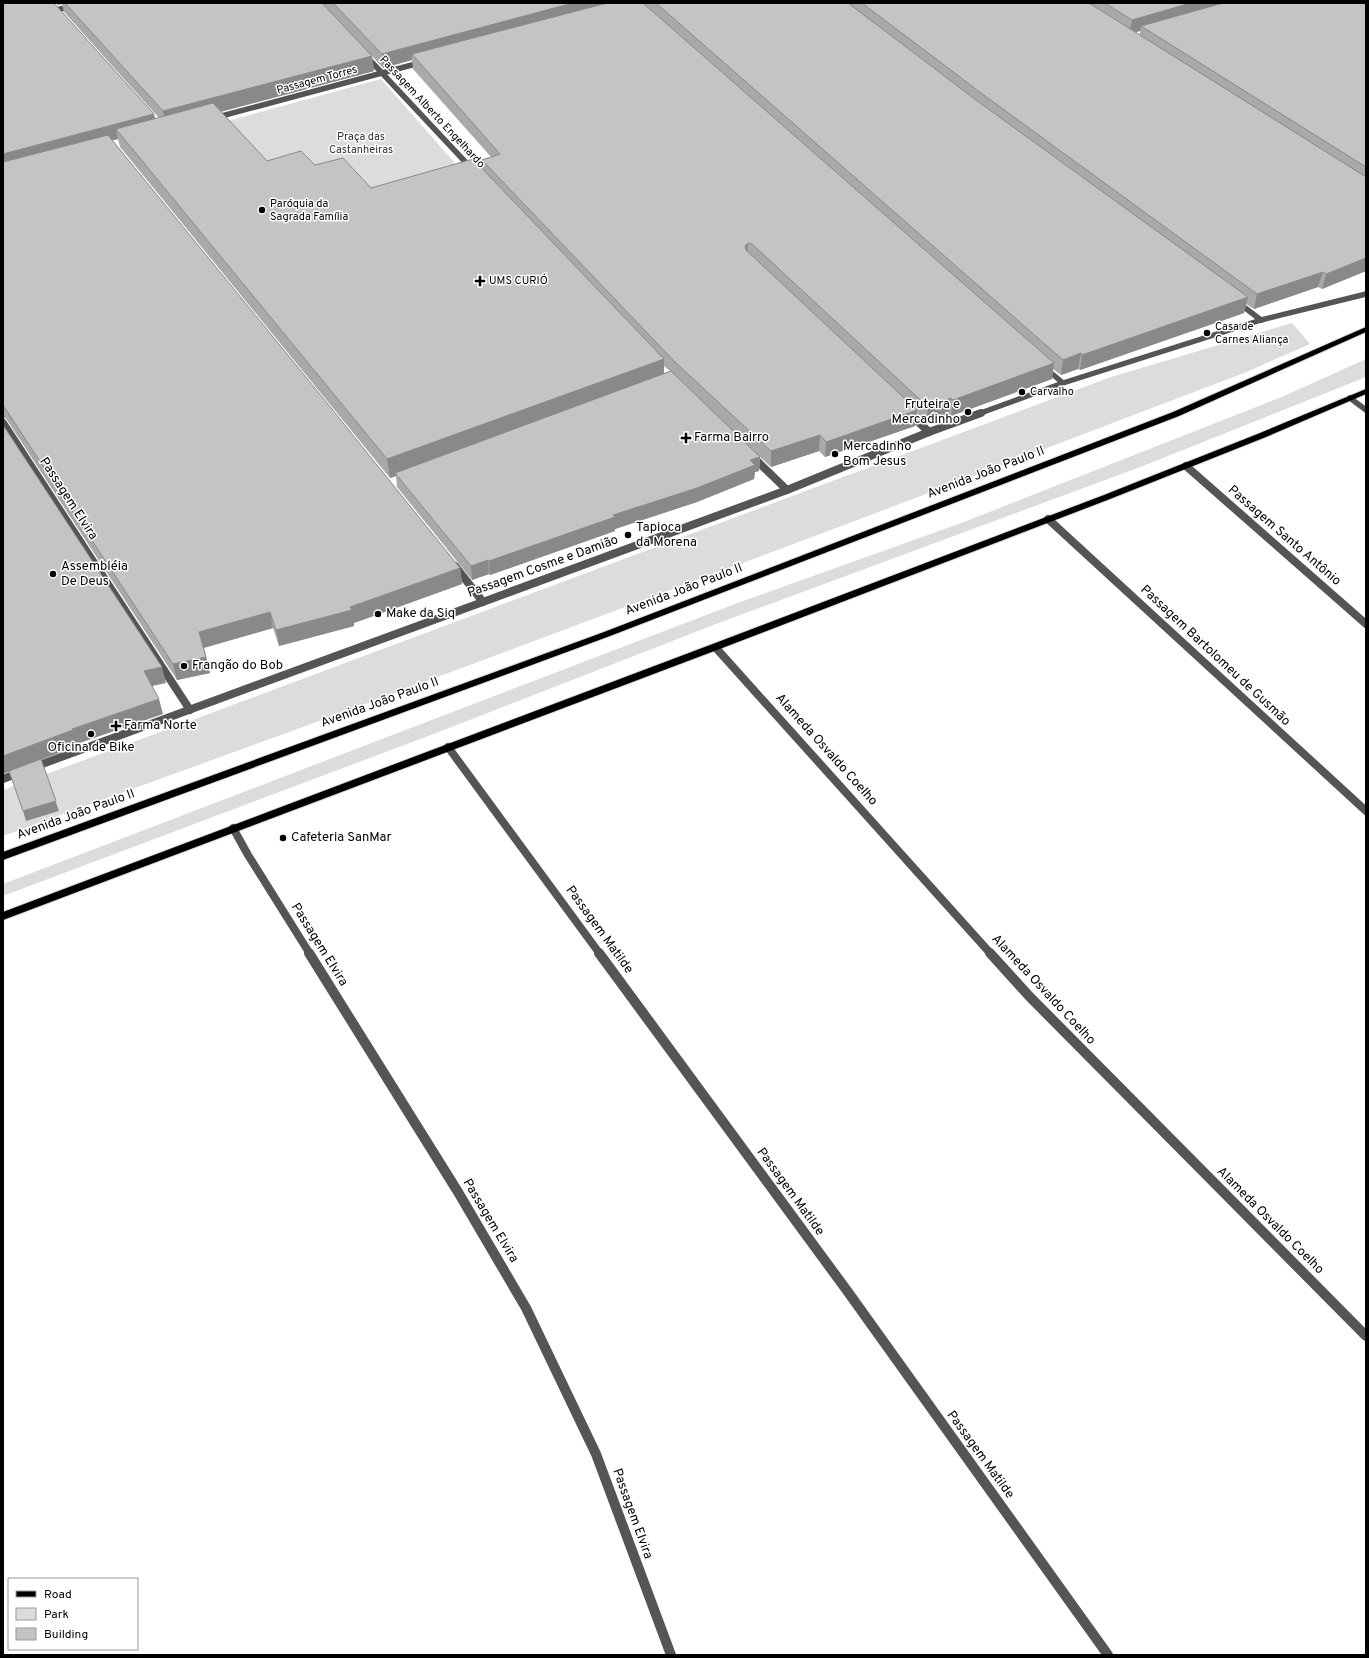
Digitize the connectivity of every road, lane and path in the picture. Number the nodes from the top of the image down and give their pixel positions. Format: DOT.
graph roads {
  1 [pos="87,3"];
  2 [pos="61,16"];
  3 [pos="360,50"];
  4 [pos="426,61"];
  5 [pos="381,73"];
  6 [pos="211,119"];
  7 [pos="475,172"];
  8 [pos="1366,294"];
  9 [pos="1230,296"];
  10 [pos="1262,320"];
  11 [pos="1366,329"];
  12 [pos="1040,362"];
  13 [pos="1063,383"];
  14 [pos="1366,391"];
  15 [pos="1350,398"];
  16 [pos="900,405"];
  17 [pos="1366,410"];
  18 [pos="3,423"];
  19 [pos="929,432"];
  20 [pos="747,452"];
  21 [pos="1186,466"];
  22 [pos="787,490"];
  23 [pos="1048,519"];
  24 [pos="448,558"];
  25 [pos="483,602"];
  26 [pos="1366,624"];
  27 [pos="716,648"];
  28 [pos="190,710"];
  29 [pos="448,747"];
  30 [pos="3,779"];
  31 [pos="1366,811"];
  32 [pos="233,828"];
  33 [pos="3,856"];
  34 [pos="3,916"];
  35 [pos="1366,1336"];
  36 [pos="671,1655"];
  37 [pos="1108,1655"];
  1 -- 2 [label="street"];
  3 -- 5 [label="street, Passagem Alberto Engelhardo"];
  4 -- 5 [label="street, Passagem Torres"];
  5 -- 6 [label="street, Passagem Torres"];
  5 -- 7 [label="street, Passagem Alberto Engelhardo"];
  8 -- 10 [label="street, Passagem Cosme e Damião"];
  9 -- 10 [label="street"];
  10 -- 13 [label="street, Passagem Cosme e Damião"];
  11 -- 33 [label="main road, Avenida João Paulo II"];
  12 -- 13 [label="street"];
  13 -- 19 [label="street, Passagem Cosme e Damião"];
  14 -- 15 [label="main road"];
  15 -- 17 [label="street"];
  15 -- 21 [label="main road"];
  16 -- 19 [label="street"];
  18 -- 28 [label="street, Passagem Elvira"];
  19 -- 22 [label="street, Passagem Cosme e Damião"];
  20 -- 22 [label="street"];
  21 -- 23 [label="main road"];
  21 -- 26 [label="street, Passagem Santo Antônio"];
  22 -- 25 [label="street, Passagem Cosme e Damião"];
  23 -- 27 [label="main road"];
  23 -- 31 [label="street, Passagem Bartolomeu de Gusmão"];
  24 -- 25 [label="street"];
  25 -- 28 [label="street, Passagem Cosme e Damião"];
  27 -- 29 [label="main road"];
  27 -- 35 [label="street, Alameda Osvaldo Coelho"];
  28 -- 30 [label="street, Passagem Cosme e Damião"];
  29 -- 32 [label="main road"];
  29 -- 37 [label="street, Passagem Matilde"];
  32 -- 34 [label="main road"];
  32 -- 36 [label="street, Passagem Elvira"];
}
